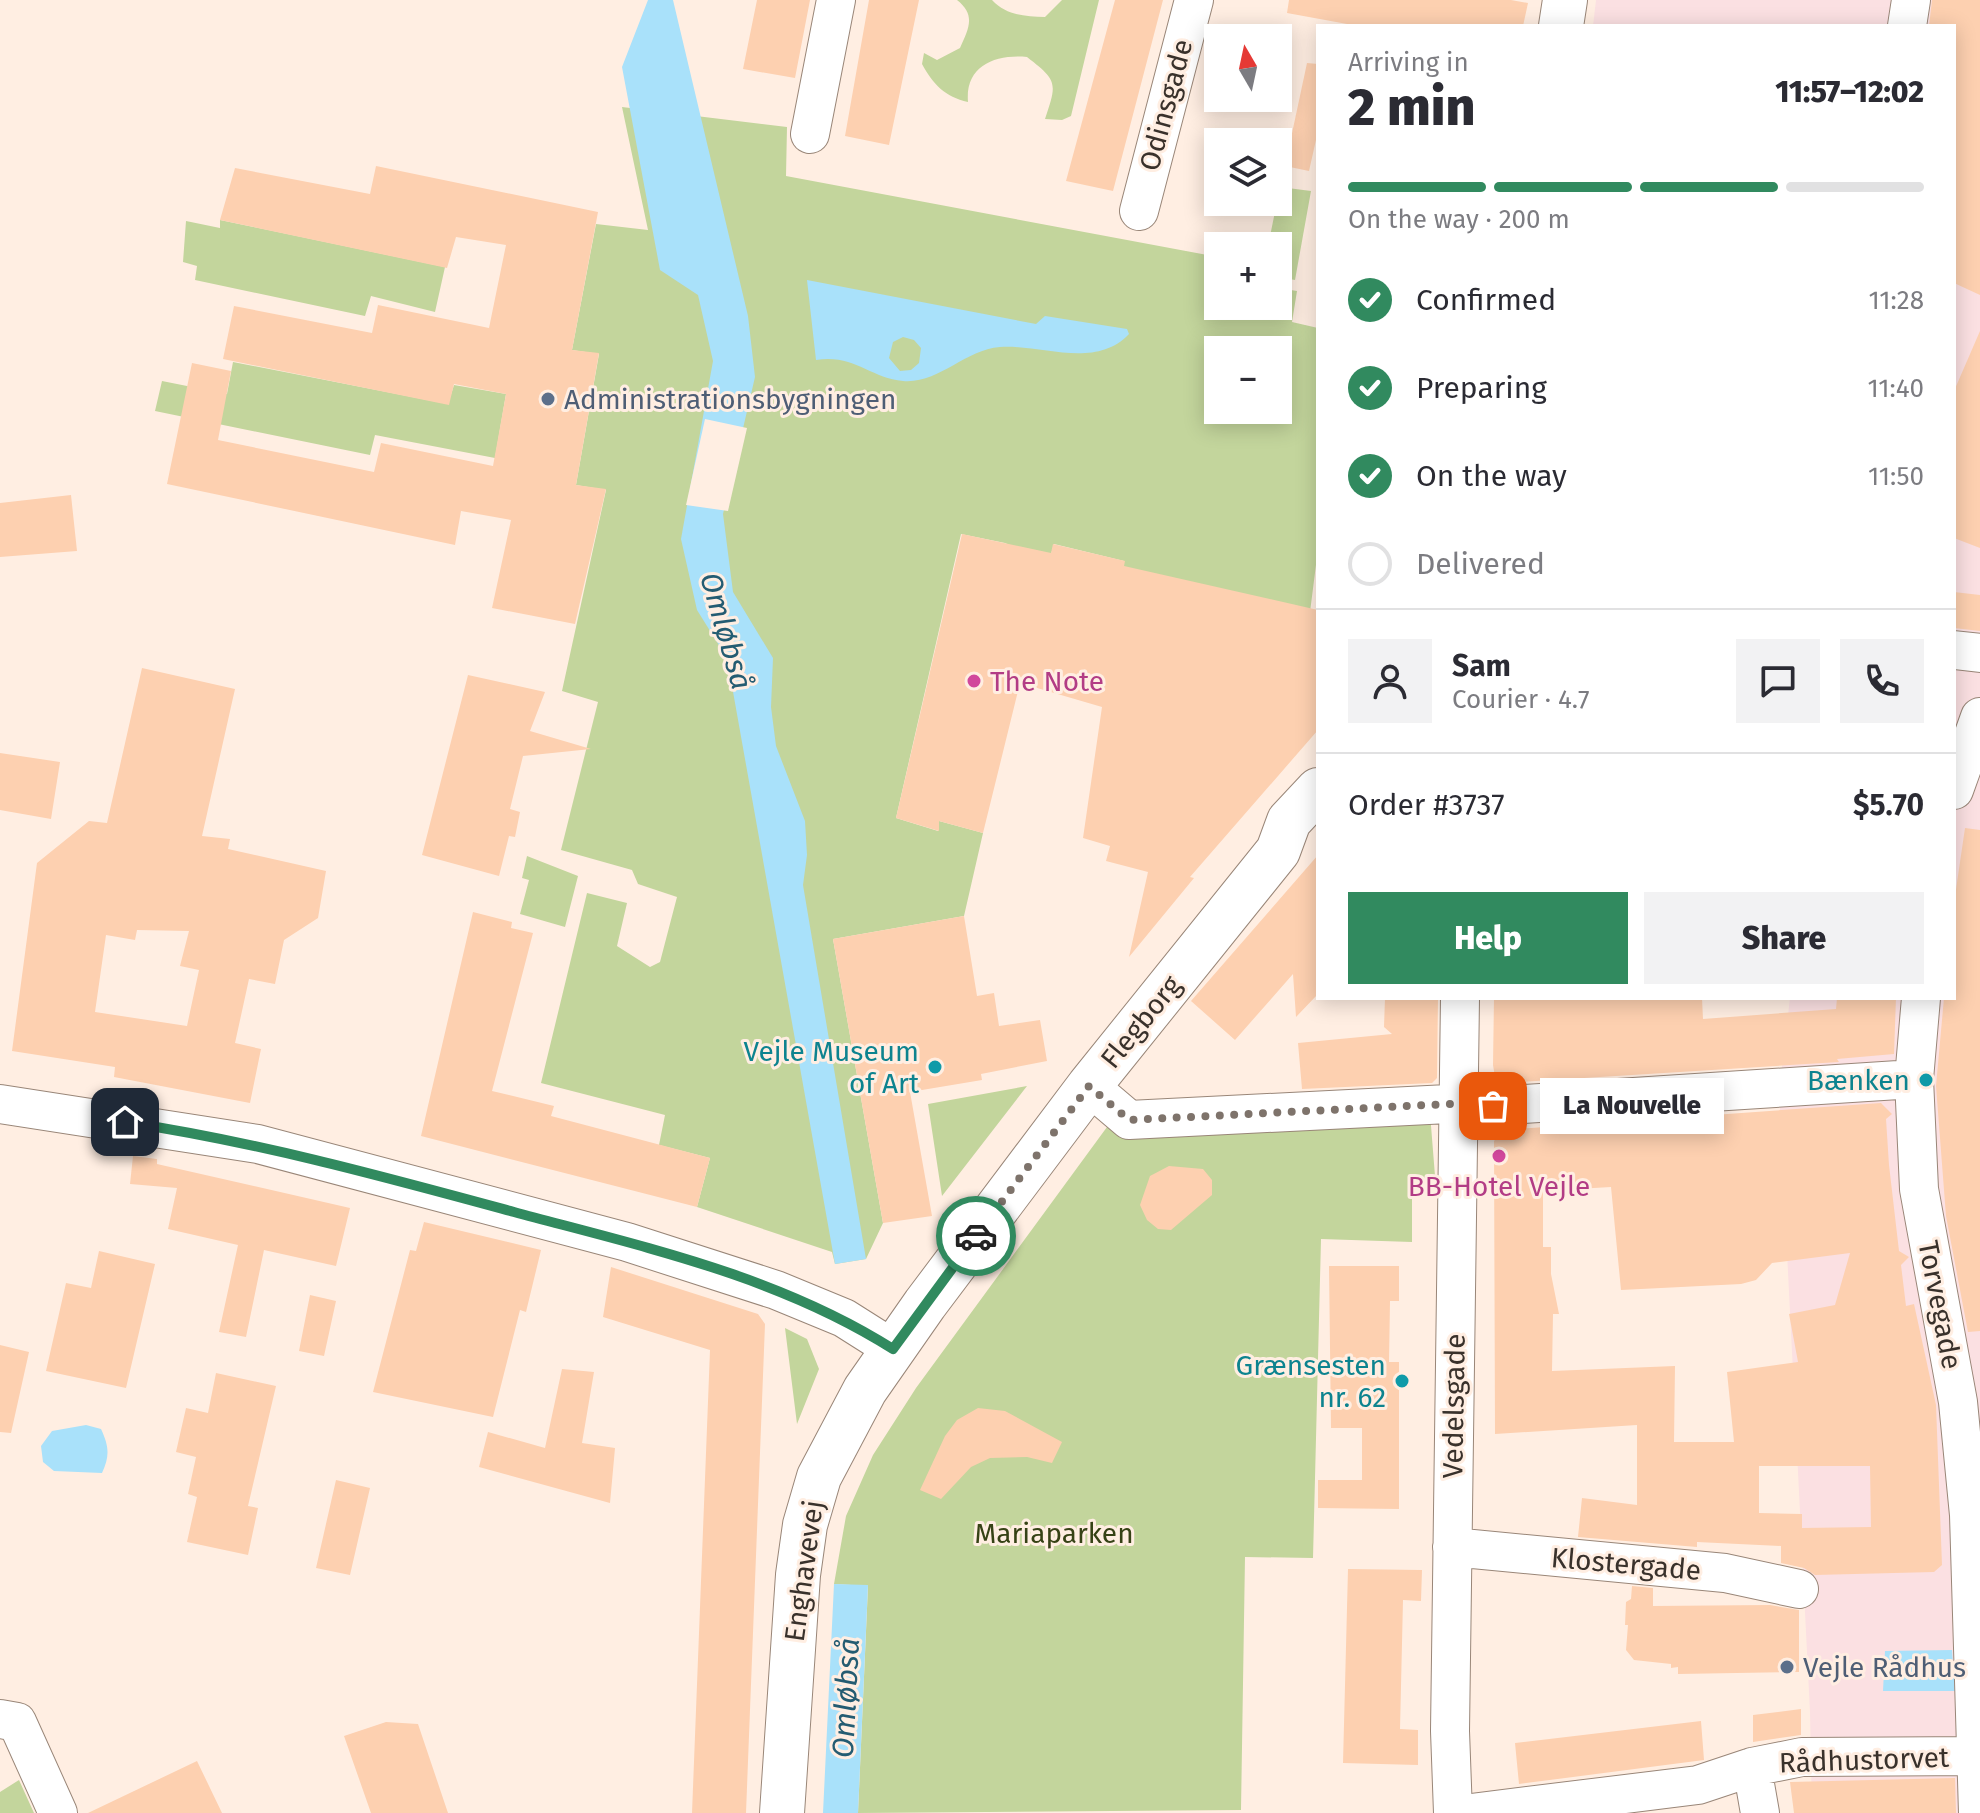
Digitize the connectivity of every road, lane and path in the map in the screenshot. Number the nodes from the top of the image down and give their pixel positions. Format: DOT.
graph roads {
  1 [pos="836,0"];
  2 [pos="1194,0"];
  3 [pos="1565,0"];
  4 [pos="1911,0"];
  5 [pos="1561,24"];
  6 [pos="1907,24"];
  7 [pos="810,134"];
  8 [pos="1139,211"];
  9 [pos="1956,650"];
  10 [pos="1980,653"];
  11 [pos="1980,717"];
  12 [pos="1963,787"];
  13 [pos="1316,792"];
  14 [pos="1316,823"];
  15 [pos="1278,851"];
  16 [pos="1460,1000"];
  17 [pos="1921,1000"];
  18 [pos="1914,1079"];
  19 [pos="1089,1086"];
  20 [pos="0,1104"];
  21 [pos="1475,1105"];
  22 [pos="893,1349"];
  23 [pos="1452,1547"];
  24 [pos="1799,1589"];
  25 [pos="1977,1647"];
  26 [pos="8,1720"];
  27 [pos="1978,1756"];
  28 [pos="1752,1767"];
  29 [pos="58,1813"];
  30 [pos="782,1813"];
  31 [pos="1453,1813"];
  32 [pos="1471,1813"];
  33 [pos="1760,1813"];
  34 [pos="1978,1813"];
  1 -- 7 [label="street"];
  2 -- 8 [label="street, Odinsgade"];
  3 -- 5 [label="main road"];
  4 -- 6 [label="street"];
  9 -- 10 [label="street"];
  11 -- 12 [label="street"];
  13 -- 15 [label="main road, Flegborg"];
  14 -- 15 [label="main road, Flegborg"];
  15 -- 19 [label="main road, Flegborg"];
  16 -- 21 [label="street, Vedelsgade"];
  17 -- 18 [label="street, Torvegade"];
  18 -- 21 [label="street"];
  18 -- 25 [label="street, Torvegade"];
  19 -- 21 [label="street"];
  19 -- 22 [label="main road, Flegborg"];
  20 -- 22 [label="street"];
  21 -- 23 [label="street, Vedelsgade"];
  22 -- 30 [label="main road, Enghavevej"];
  23 -- 24 [label="street, Klostergade"];
  23 -- 31 [label="street, Vedelsgade"];
  25 -- 27 [label="street, Torvegade"];
  26 -- 29 [label="street"];
  27 -- 28 [label="street, Rådhustorvet"];
  27 -- 34 [label="street, Torvegade"];
  28 -- 32 [label="street, Rådhustorvet"];
  28 -- 33 [label="street"];
}
